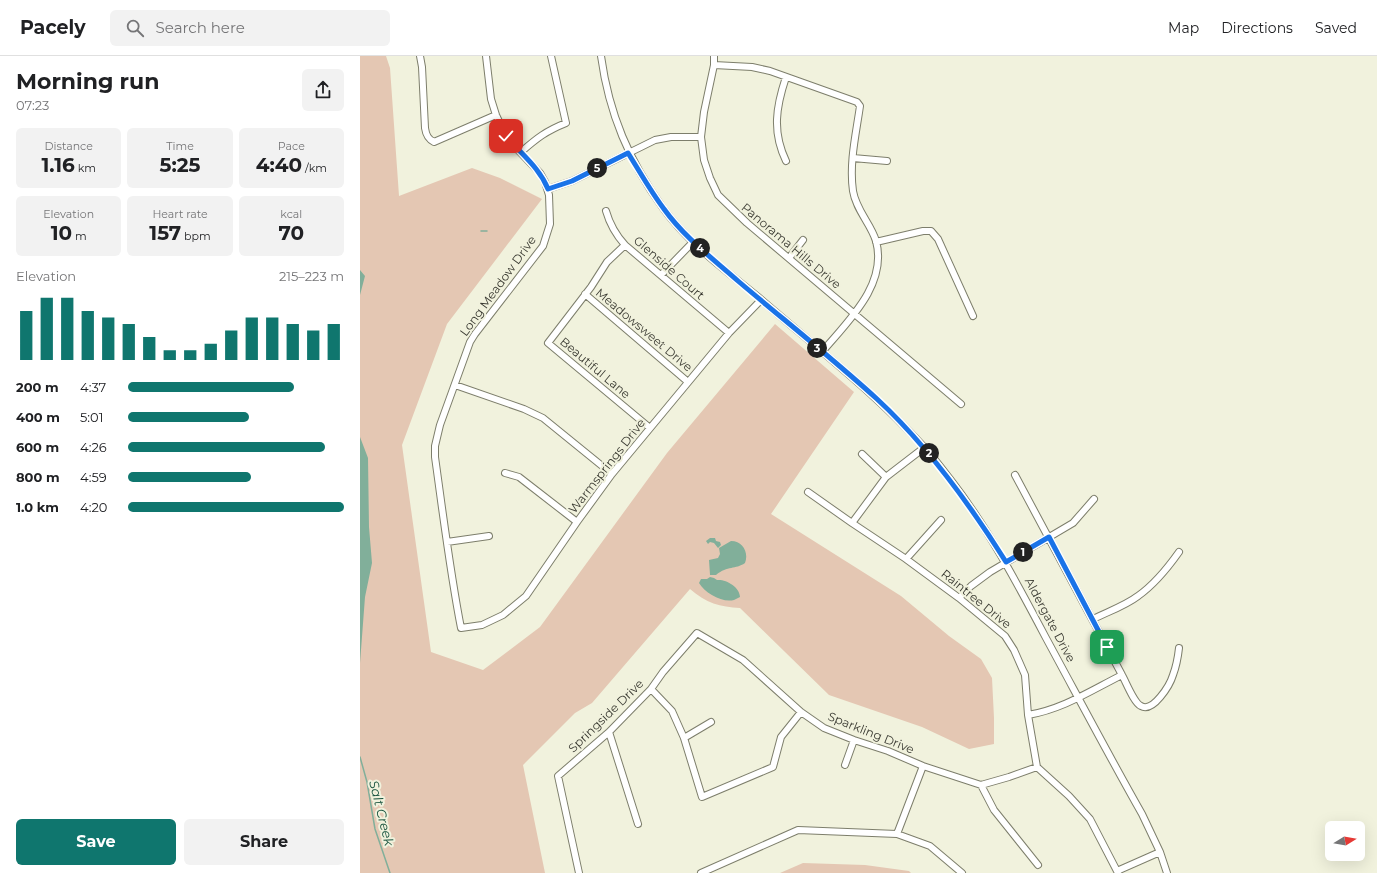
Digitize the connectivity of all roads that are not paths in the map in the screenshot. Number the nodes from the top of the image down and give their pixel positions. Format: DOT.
graph roads {
  1 [pos="420,56"];
  2 [pos="486,56"];
  3 [pos="551,56"];
  4 [pos="601,56"];
  5 [pos="714,56"];
  6 [pos="714,65"];
  7 [pos="786,77"];
  8 [pos="496,115"];
  9 [pos="701,137"];
  10 [pos="521,152"];
  11 [pos="628,153"];
  12 [pos="853,158"];
  13 [pos="786,161"];
  14 [pos="887,161"];
  15 [pos="548,189"];
  16 [pos="606,211"];
  17 [pos="804,240"];
  18 [pos="693,242"];
  19 [pos="876,242"];
  20 [pos="625,245"];
  21 [pos="789,258"];
  22 [pos="661,275"];
  23 [pos="585,294"];
  24 [pos="760,300"];
  25 [pos="854,314"];
  26 [pos="973,316"];
  27 [pos="729,333"];
  28 [pos="822,352"];
  29 [pos="688,382"];
  30 [pos="455,385"];
  31 [pos="961,404"];
  32 [pos="650,428"];
  33 [pos="925,447"];
  34 [pos="862,454"];
  35 [pos="505,473"];
  36 [pos="612,474"];
  37 [pos="1015,475"];
  38 [pos="886,477"];
  39 [pos="808,492"];
  40 [pos="1094,499"];
  41 [pos="941,520"];
  42 [pos="577,522"];
  43 [pos="852,523"];
  44 [pos="489,536"];
  45 [pos="1049,537"];
  46 [pos="447,542"];
  47 [pos="1178,552"];
  48 [pos="906,559"];
  49 [pos="1006,562"];
  50 [pos="959,598"];
  51 [pos="1093,619"];
  52 [pos="461,628"];
  53 [pos="697,633"];
  54 [pos="1180,648"];
  55 [pos="1122,675"];
  56 [pos="651,689"];
  57 [pos="1079,697"];
  58 [pos="801,712"];
  59 [pos="1028,715"];
  60 [pos="711,722"];
  61 [pos="609,732"];
  62 [pos="684,738"];
  63 [pos="854,740"];
  64 [pos="845,764"];
  65 [pos="923,766"];
  66 [pos="1037,767"];
  67 [pos="981,785"];
  68 [pos="638,824"];
  69 [pos="897,834"];
  70 [pos="1160,852"];
  71 [pos="1038,865"];
  72 [pos="1118,872"];
  73 [pos="579,873"];
  74 [pos="701,873"];
  75 [pos="962,873"];
  76 [pos="1167,873"];
  1 -- 8 [label="street"];
  2 -- 8 [label="street"];
  3 -- 10 [label="street"];
  4 -- 11 [label="street, Aldergate Drive"];
  5 -- 6 [label="street, Panorama Hills Drive"];
  6 -- 7 [label="street"];
  6 -- 9 [label="street, Panorama Hills Drive"];
  7 -- 12 [label="street"];
  7 -- 13 [label="street"];
  8 -- 10 [label="street"];
  9 -- 11 [label="street"];
  9 -- 21 [label="street, Panorama Hills Drive"];
  10 -- 15 [label="street"];
  11 -- 15 [label="street"];
  11 -- 18 [label="street, Aldergate Drive"];
  12 -- 14 [label="street"];
  12 -- 19 [label="street"];
  15 -- 30 [label="street, Long Meadow Drive"];
  16 -- 20 [label="street, Glenside Court"];
  17 -- 21 [label="street"];
  18 -- 22 [label="street"];
  18 -- 24 [label="street, Aldergate Drive"];
  19 -- 25 [label="street"];
  19 -- 26 [label="street"];
  20 -- 22 [label="street, Glenside Court"];
  20 -- 23 [label="street, Beautiful Lane"];
  21 -- 25 [label="street, Panorama Hills Drive"];
  22 -- 27 [label="street, Glenside Court"];
  23 -- 29 [label="street, Meadowsweet Drive"];
  23 -- 32 [label="street, Beautiful Lane"];
  24 -- 27 [label="street, Warmsprings Drive"];
  24 -- 28 [label="street, Aldergate Drive"];
  25 -- 28 [label="street"];
  25 -- 31 [label="street, Panorama Hills Drive"];
  27 -- 29 [label="street, Warmsprings Drive"];
  28 -- 33 [label="street, Aldergate Drive"];
  29 -- 32 [label="street, Warmsprings Drive"];
  30 -- 36 [label="street"];
  30 -- 46 [label="street, Long Meadow Drive"];
  32 -- 36 [label="street, Warmsprings Drive"];
  33 -- 38 [label="street"];
  33 -- 49 [label="street, Aldergate Drive"];
  34 -- 38 [label="street"];
  35 -- 42 [label="street"];
  36 -- 42 [label="street, Warmsprings Drive"];
  37 -- 45 [label="street"];
  38 -- 43 [label="street"];
  39 -- 43 [label="street, Raintree Drive"];
  40 -- 45 [label="street"];
  41 -- 48 [label="street"];
  42 -- 52 [label="street, Warmsprings Drive"];
  43 -- 48 [label="street, Raintree Drive"];
  44 -- 46 [label="street"];
  45 -- 49 [label="street"];
  45 -- 51 [label="street"];
  46 -- 52 [label="street, Long Meadow Drive"];
  47 -- 51 [label="street"];
  48 -- 50 [label="street, Raintree Drive"];
  49 -- 50 [label="street"];
  49 -- 57 [label="street, Aldergate Drive"];
  50 -- 59 [label="street, Raintree Drive"];
  51 -- 55 [label="street"];
  53 -- 56 [label="street, Springside Drive"];
  53 -- 58 [label="street, Sparkling Drive"];
  54 -- 55 [label="street"];
  55 -- 57 [label="street"];
  56 -- 61 [label="street, Springside Drive"];
  56 -- 62 [label="street"];
  57 -- 59 [label="street"];
  57 -- 70 [label="street, Aldergate Drive"];
  58 -- 62 [label="street"];
  58 -- 63 [label="street, Sparkling Drive"];
  59 -- 66 [label="street, Raintree Drive"];
  60 -- 62 [label="street"];
  61 -- 68 [label="street"];
  61 -- 73 [label="street, Springside Drive"];
  63 -- 64 [label="street"];
  63 -- 65 [label="street, Sparkling Drive"];
  65 -- 67 [label="street, Sparkling Drive"];
  65 -- 69 [label="street"];
  66 -- 67 [label="street"];
  66 -- 72 [label="street"];
  67 -- 71 [label="street"];
  69 -- 74 [label="street"];
  69 -- 75 [label="street"];
  70 -- 72 [label="street"];
  70 -- 76 [label="street, Aldergate Drive"];
}
